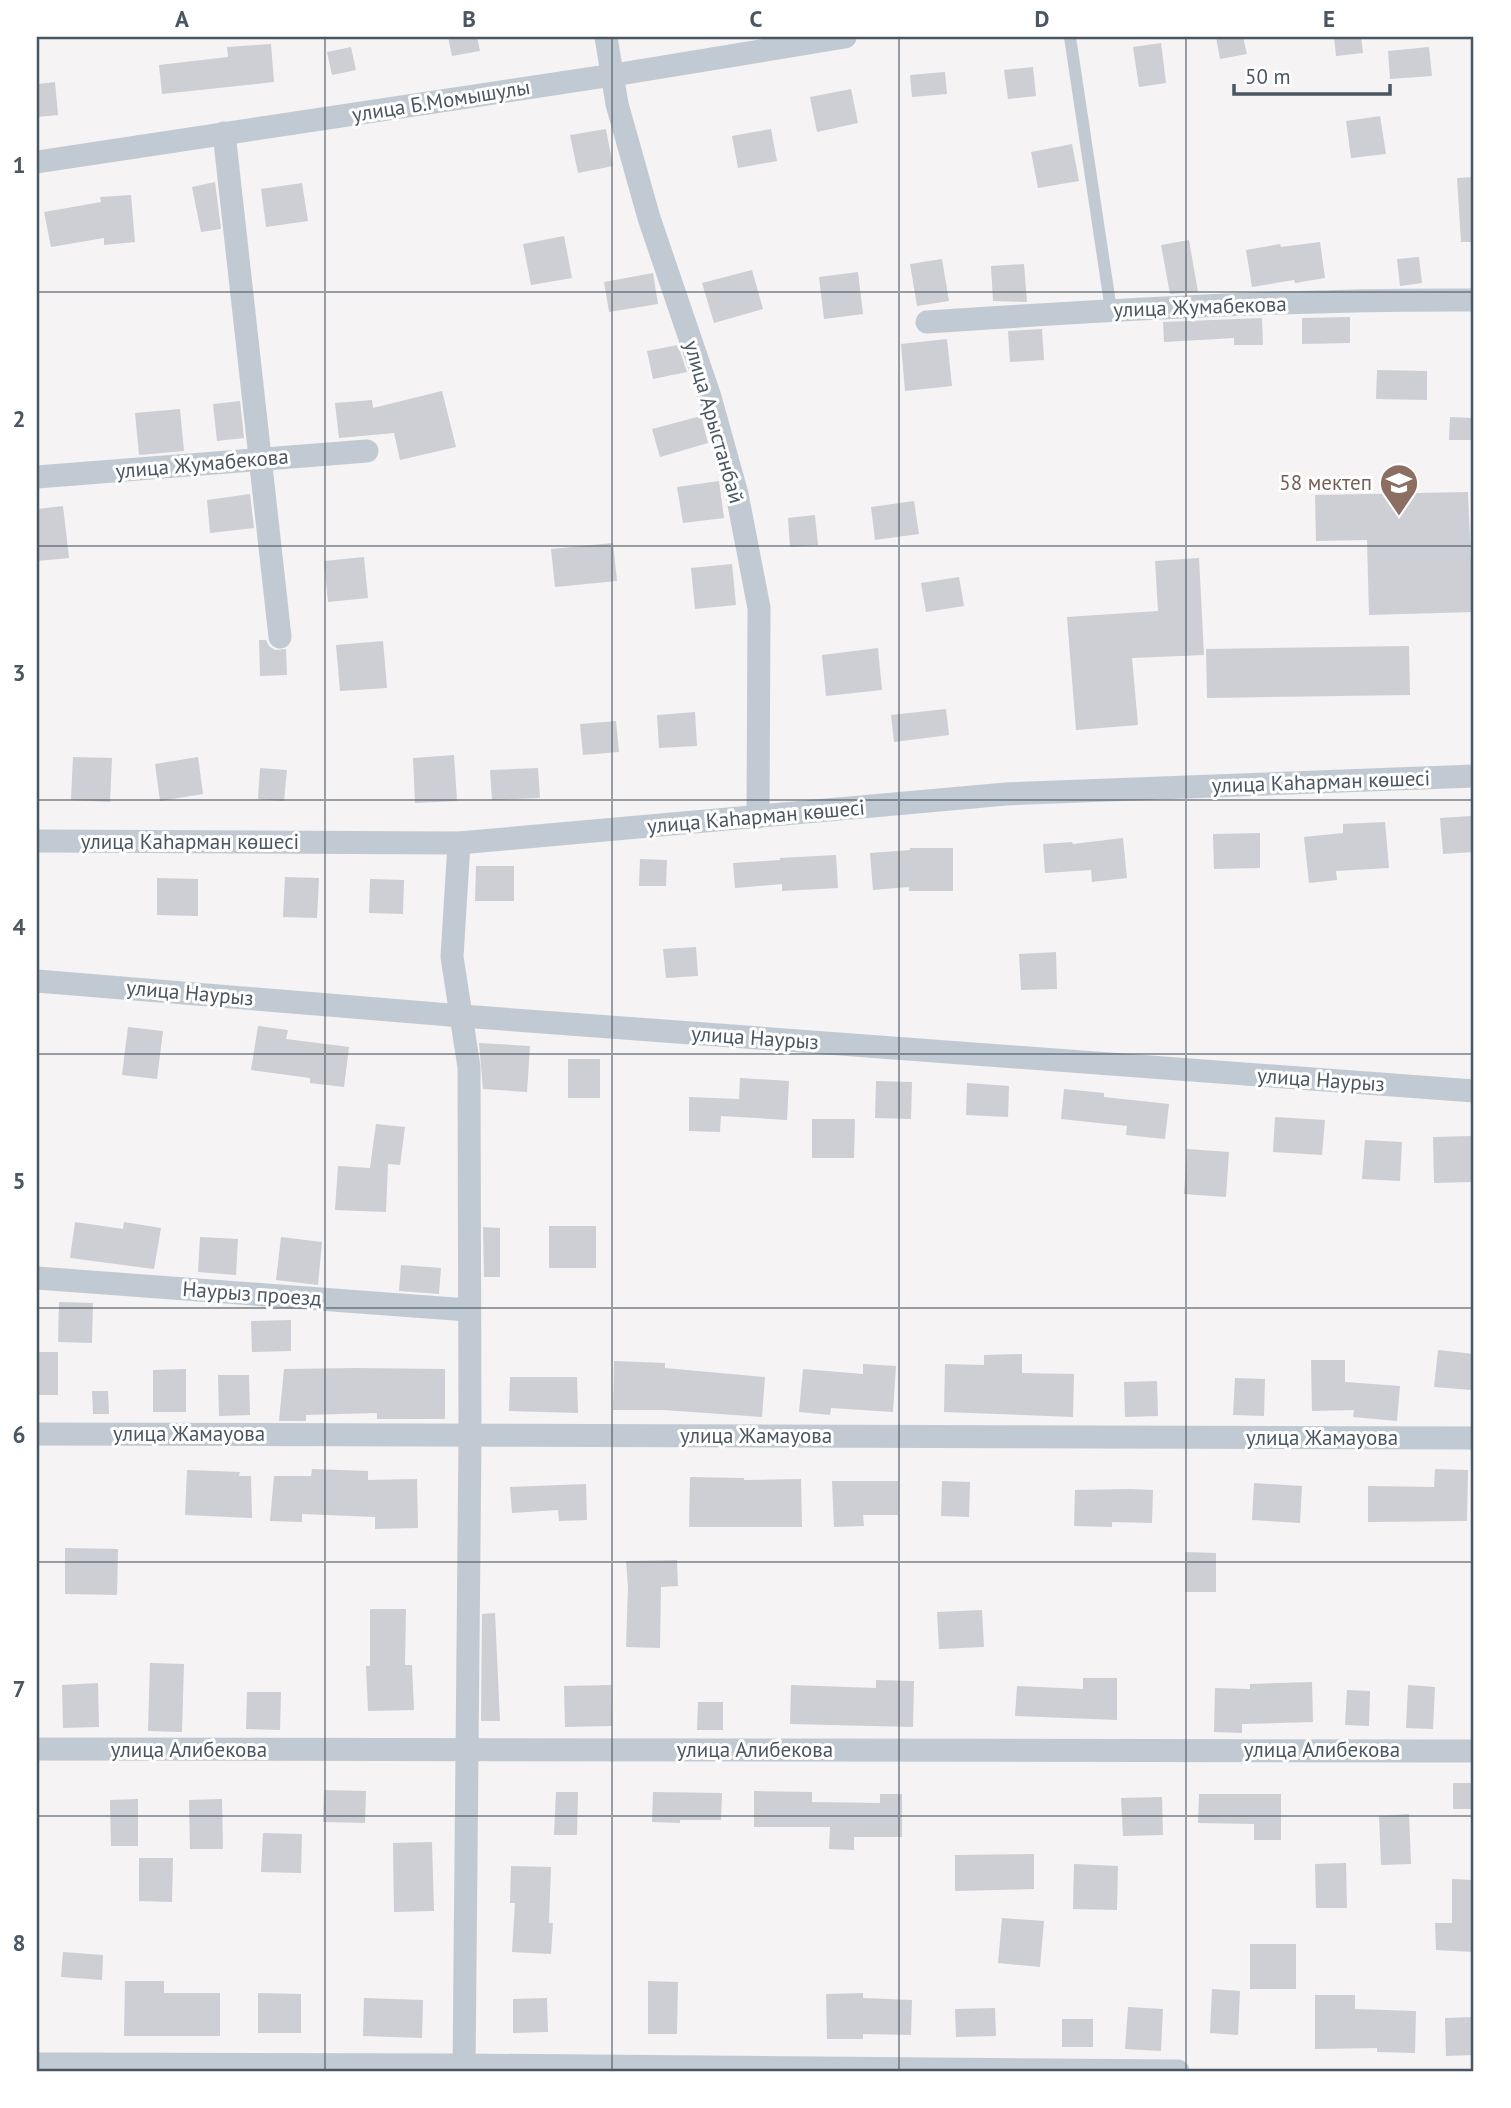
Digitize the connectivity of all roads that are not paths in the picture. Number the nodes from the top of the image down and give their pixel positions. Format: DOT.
graph roads {
  1 [pos="606,37"];
  2 [pos="845,37"];
  3 [pos="1070,37"];
  4 [pos="613,75"];
  5 [pos="224,134"];
  6 [pos="37,162"];
  7 [pos="1474,300"];
  8 [pos="1111,310"];
  9 [pos="927,322"];
  10 [pos="367,451"];
  11 [pos="259,459"];
  12 [pos="37,477"];
  13 [pos="281,637"];
  14 [pos="1474,776"];
  15 [pos="758,817"];
  16 [pos="37,841"];
  17 [pos="459,843"];
  18 [pos="37,981"];
  19 [pos="462,1016"];
  20 [pos="1474,1091"];
  21 [pos="37,1278"];
  22 [pos="468,1310"];
  23 [pos="37,1434"];
  24 [pos="470,1435"];
  25 [pos="1474,1438"];
  26 [pos="37,1749"];
  27 [pos="466,1750"];
  28 [pos="1474,1751"];
  29 [pos="37,2064"];
  30 [pos="464,2068"];
  31 [pos="1178,2071"];
  1 -- 4 [label="street, улица Арыстанбай"];
  2 -- 4 [label="street, улица Б.Момышулы"];
  3 -- 8 [label="lane"];
  4 -- 5 [label="street, улица Б.Момышулы"];
  4 -- 15 [label="street, улица Арыстанбай"];
  5 -- 6 [label="street, улица Б.Момышулы"];
  5 -- 11 [label="street"];
  7 -- 8 [label="street, улица Жумабекова"];
  8 -- 9 [label="street, улица Жумабекова"];
  10 -- 11 [label="street, улица Жумабекова"];
  11 -- 12 [label="street, улица Жумабекова"];
  11 -- 13 [label="street"];
  14 -- 15 [label="street, улица Каһарман көшесі"];
  15 -- 17 [label="street, улица Каһарман көшесі"];
  16 -- 17 [label="street, улица Каһарман көшесі"];
  17 -- 19 [label="street"];
  18 -- 19 [label="street, улица Наурыз"];
  19 -- 20 [label="street, улица Наурыз"];
  19 -- 22 [label="street"];
  21 -- 22 [label="street, Наурыз проезд"];
  22 -- 24 [label="street"];
  23 -- 24 [label="street, улица Жамауова"];
  24 -- 25 [label="street, улица Жамауова"];
  24 -- 27 [label="street"];
  26 -- 27 [label="street, улица Алибекова"];
  27 -- 28 [label="street, улица Алибекова"];
  27 -- 30 [label="street"];
  29 -- 30 [label="street"];
  30 -- 31 [label="street"];
}
